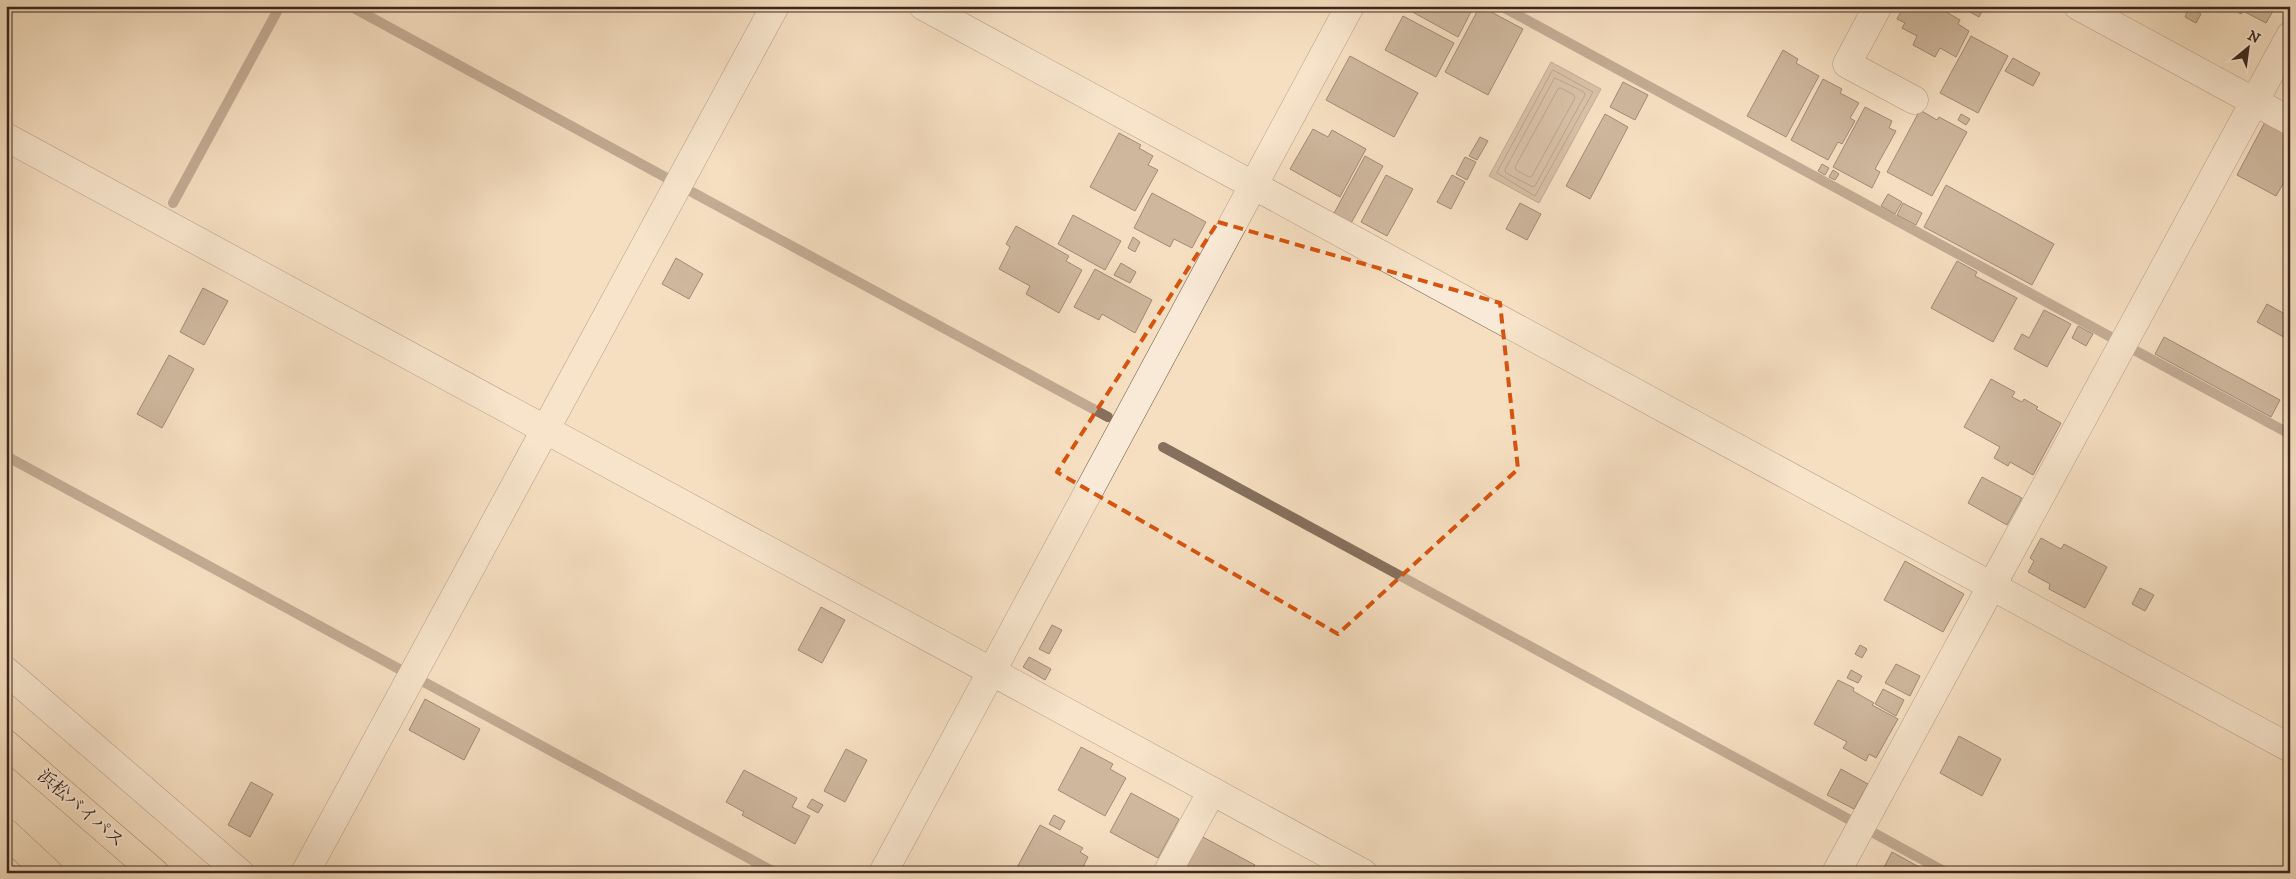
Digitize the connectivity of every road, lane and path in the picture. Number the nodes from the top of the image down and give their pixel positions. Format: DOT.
graph roads {
  1 [pos="775,6"];
  2 [pos="923,6"];
  3 [pos="1350,6"];
  4 [pos="1878,6"];
  5 [pos="2078,6"];
  6 [pos="2290,36"];
  7 [pos="1914,100"];
  8 [pos="2254,102"];
  9 [pos="2290,121"];
  10 [pos="6,137"];
  11 [pos="1253,186"];
  12 [pos="546,429"];
  13 [pos="1991,587"];
  14 [pos="6,671"];
  15 [pos="992,671"];
  16 [pos="6,744"];
  17 [pos="2290,748"];
  18 [pos="1212,791"];
  19 [pos="6,833"];
  20 [pos="49,873"];
  21 [pos="155,873"];
  22 [pos="240,873"];
  23 [pos="305,873"];
  24 [pos="883,873"];
  25 [pos="1168,873"];
  26 [pos="1363,873"];
  27 [pos="1836,873"];
  1 -- 12 [label="street"];
  2 -- 11 [label="street"];
  3 -- 11 [label="street"];
  4 -- 7 [label="street"];
  5 -- 8 [label="street"];
  6 -- 8 [label="street"];
  8 -- 9 [label="street"];
  8 -- 13 [label="street"];
  10 -- 12 [label="street"];
  11 -- 13 [label="street"];
  11 -- 15 [label="street"];
  12 -- 15 [label="street"];
  12 -- 23 [label="street"];
  13 -- 17 [label="street"];
  13 -- 27 [label="street"];
  14 -- 22 [label="street"];
  15 -- 18 [label="street"];
  15 -- 24 [label="street"];
  16 -- 21 [label="highway, 浜松バイパス"];
  18 -- 25 [label="street"];
  18 -- 26 [label="street"];
  19 -- 20 [label="highway"];
}
